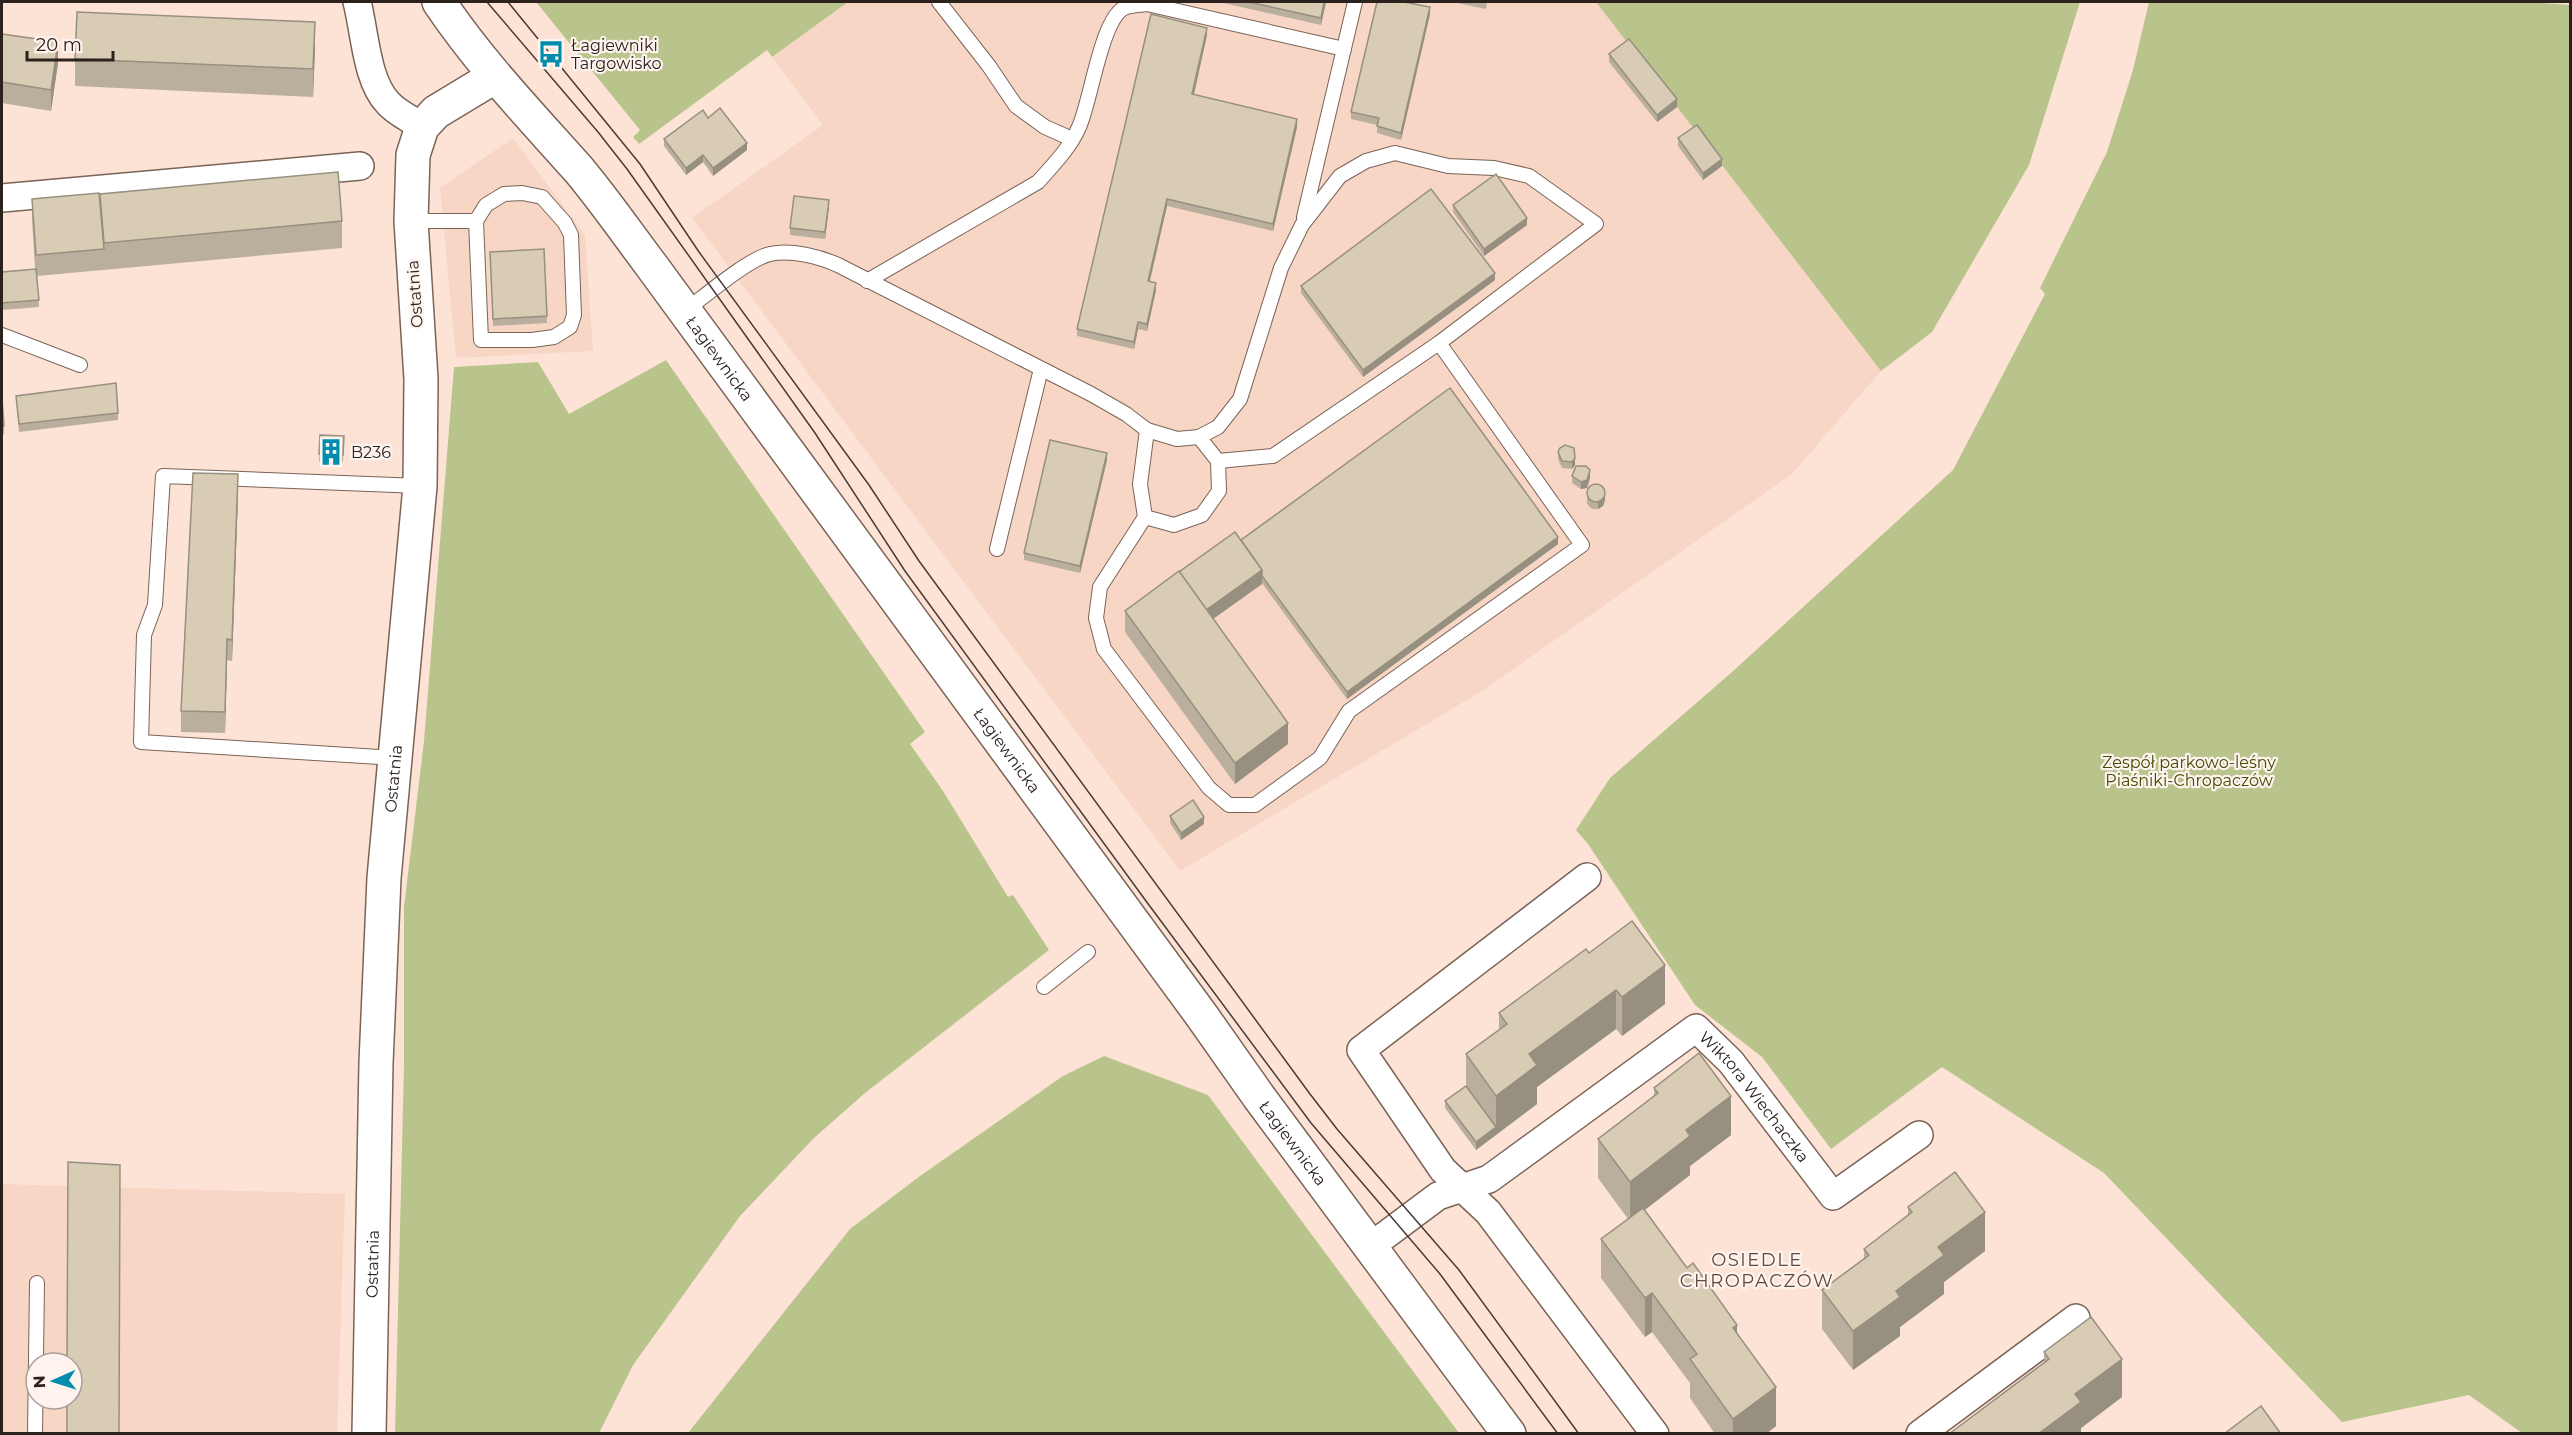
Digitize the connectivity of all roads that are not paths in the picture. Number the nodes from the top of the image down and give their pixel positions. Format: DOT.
graph roads {
  1 [pos="357,2"];
  2 [pos="439,2"];
  3 [pos="939,2"];
  4 [pos="1355,2"];
  5 [pos="1344,49"];
  6 [pos="494,77"];
  7 [pos="422,127"];
  8 [pos="1072,139"];
  9 [pos="360,166"];
  10 [pos="2,198"];
  11 [pos="411,221"];
  12 [pos="476,221"];
  13 [pos="1302,225"];
  14 [pos="867,281"];
  15 [pos="686,311"];
  16 [pos="2,335"];
  17 [pos="1439,343"];
  18 [pos="80,365"];
  19 [pos="1041,369"];
  20 [pos="1147,430"];
  21 [pos="1199,437"];
  22 [pos="1218,461"];
  23 [pos="420,486"];
  24 [pos="1145,517"];
  25 [pos="997,549"];
  26 [pos="395,758"];
  27 [pos="1587,876"];
  28 [pos="1088,952"];
  29 [pos="1044,987"];
  30 [pos="1919,1135"];
  31 [pos="1462,1187"];
  32 [pos="1371,1246"];
  33 [pos="37,1283"];
  34 [pos="2076,1318"];
  35 [pos="34,1434"];
  36 [pos="369,1434"];
  37 [pos="1509,1434"];
  38 [pos="1655,1434"];
  39 [pos="1920,1434"];
  1 -- 7 [label="street"];
  2 -- 6 [label="street"];
  3 -- 8 [label="lane"];
  4 -- 5 [label="lane"];
  5 -- 8 [label="lane"];
  5 -- 13 [label="lane"];
  6 -- 7 [label="street"];
  6 -- 15 [label="street, Łagiewnicka"];
  7 -- 11 [label="street, Ostatnia"];
  8 -- 14 [label="lane"];
  9 -- 10 [label="street"];
  11 -- 12 [label="lane"];
  11 -- 23 [label="street, Ostatnia"];
  12 -- 12 [label="lane"];
  13 -- 17 [label="lane"];
  13 -- 21 [label="lane"];
  14 -- 15 [label="lane"];
  14 -- 19 [label="lane"];
  15 -- 32 [label="street, Łagiewnicka"];
  16 -- 18 [label="lane"];
  17 -- 22 [label="lane"];
  17 -- 24 [label="lane"];
  19 -- 20 [label="lane"];
  19 -- 25 [label="lane"];
  20 -- 21 [label="lane"];
  20 -- 24 [label="lane"];
  21 -- 22 [label="lane"];
  22 -- 24 [label="lane"];
  23 -- 26 [label="street, Ostatnia"];
  23 -- 26 [label="lane"];
  26 -- 36 [label="street, Ostatnia"];
  27 -- 31 [label="street"];
  28 -- 29 [label="lane"];
  30 -- 31 [label="street, Wiktora Wiechaczka"];
  31 -- 32 [label="street, Wiktora Wiechaczka"];
  31 -- 38 [label="street"];
  32 -- 37 [label="street, Łagiewnicka"];
  33 -- 35 [label="lane"];
  34 -- 39 [label="street"];
}
